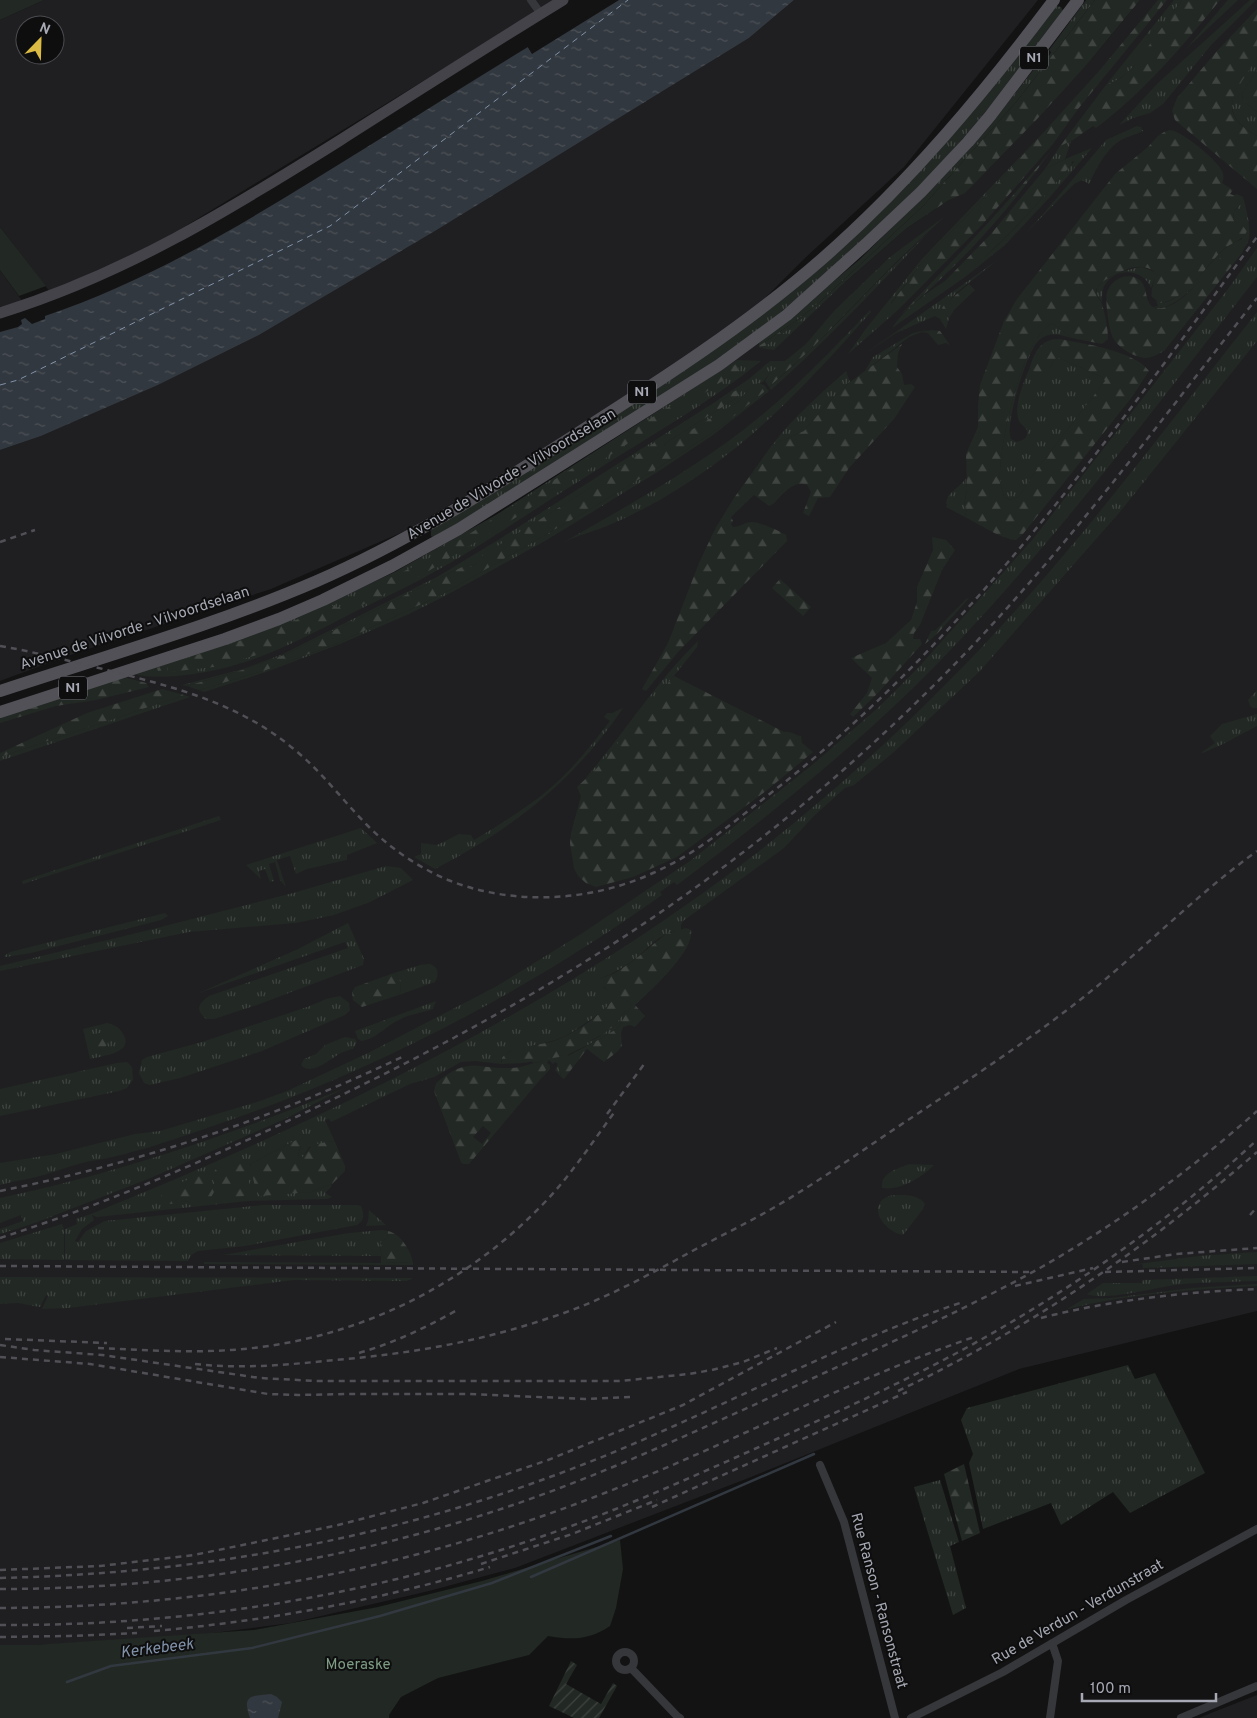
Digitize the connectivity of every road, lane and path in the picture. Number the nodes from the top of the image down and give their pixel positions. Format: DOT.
graph roads {
  1 [pos="531,0"];
  2 [pos="563,0"];
  3 [pos="1054,0"];
  4 [pos="1078,0"];
  5 [pos="541,14"];
  6 [pos="0,313"];
  7 [pos="0,691"];
  8 [pos="0,712"];
  9 [pos="820,1465"];
  10 [pos="1257,1529"];
  11 [pos="1052,1643"];
  12 [pos="631,1668"];
  13 [pos="1257,1686"];
  14 [pos="680,1718"];
  15 [pos="895,1718"];
  16 [pos="911,1718"];
  17 [pos="1050,1718"];
  18 [pos="1181,1718"];
  1 -- 5 [label="street"];
  2 -- 5 [label="main road"];
  3 -- 7 [label="main road, Avenue de Vilvorde - Vilvoordselaan / N1"];
  4 -- 8 [label="main road, Avenue de Vilvorde - Vilvoordselaan / N1"];
  5 -- 6 [label="main road"];
  9 -- 15 [label="street, Rue Ranson - Ransonstraat"];
  10 -- 11 [label="street, Rue de Verdun - Verdunstraat"];
  11 -- 16 [label="street, Rue de Verdun - Verdunstraat"];
  11 -- 17 [label="street"];
  12 -- 14 [label="street"];
  13 -- 18 [label="street"];
}
